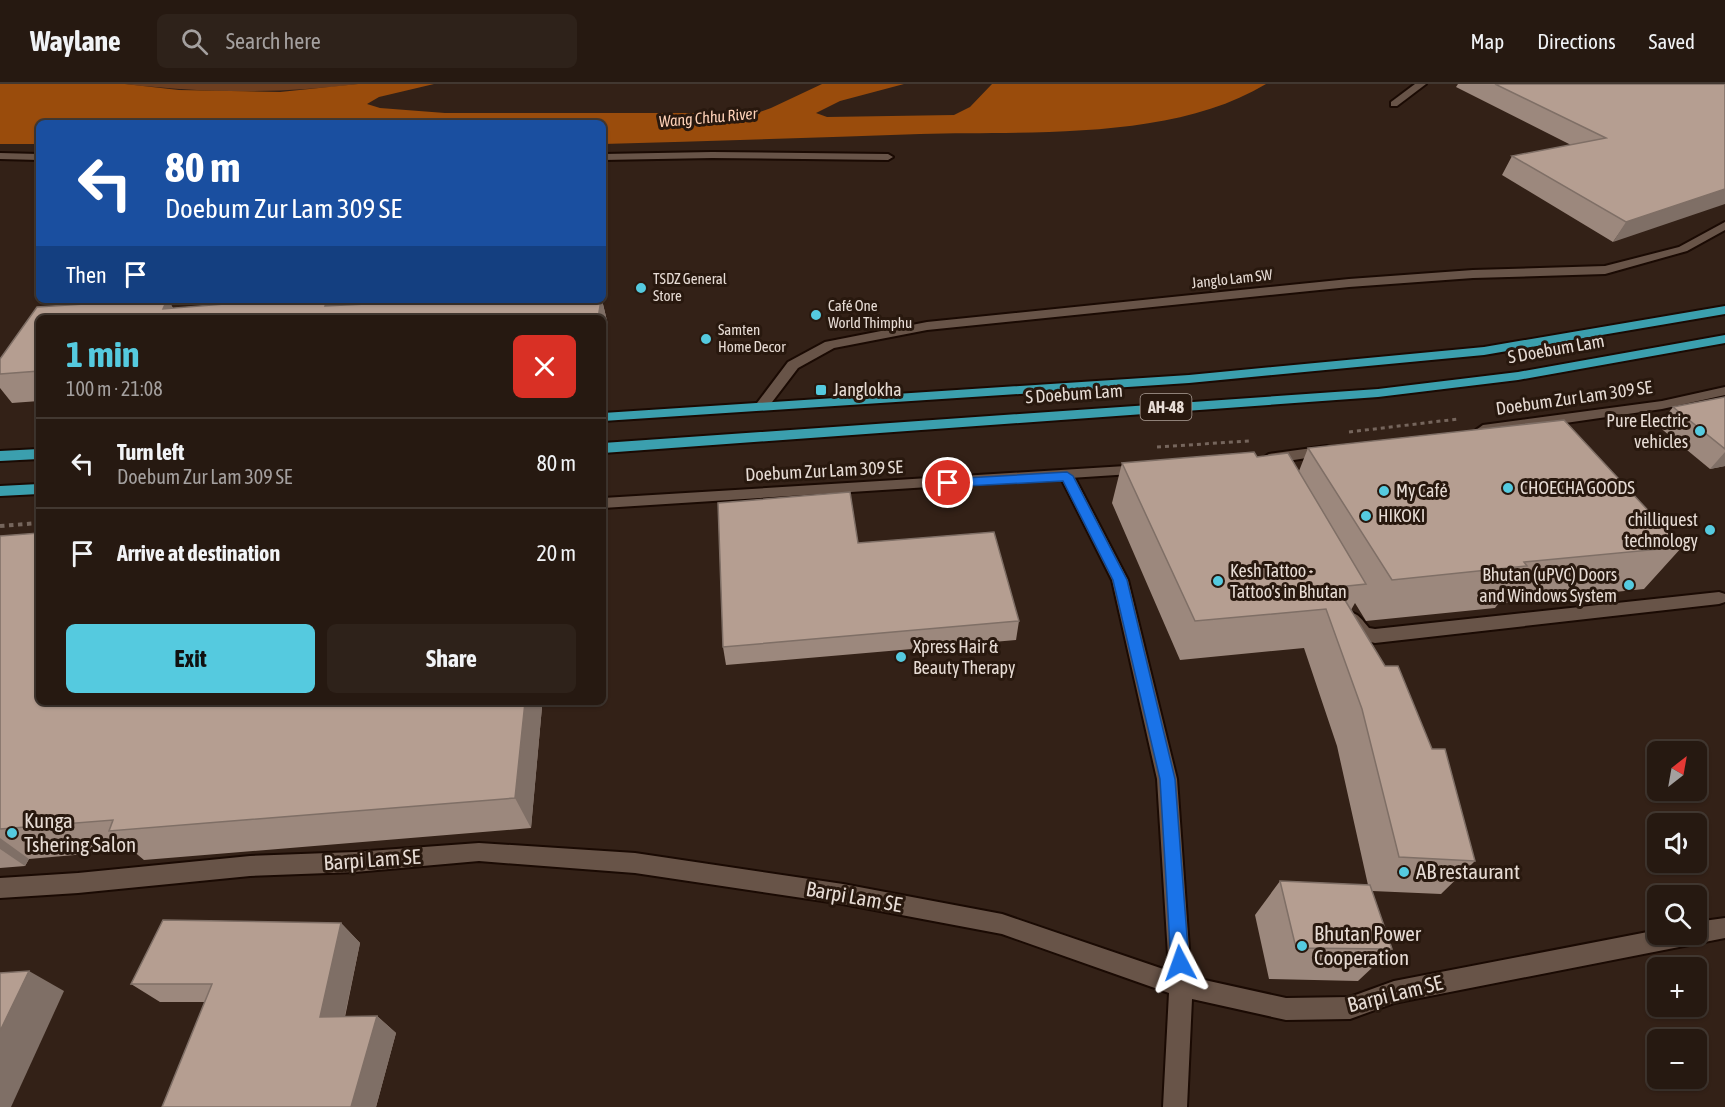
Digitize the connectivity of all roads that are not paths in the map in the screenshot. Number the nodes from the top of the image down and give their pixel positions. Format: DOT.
graph roads {
  1 [pos="1420,84"];
  2 [pos="1394,104"];
  3 [pos="0,156"];
  4 [pos="606,157"];
  5 [pos="888,157"];
  6 [pos="36,158"];
  7 [pos="1725,225"];
  8 [pos="1725,310"];
  9 [pos="1725,339"];
  10 [pos="1725,391"];
  11 [pos="761,407"];
  12 [pos="606,417"];
  13 [pos="1474,431"];
  14 [pos="606,448"];
  15 [pos="1345,449"];
  16 [pos="36,454"];
  17 [pos="0,456"];
  18 [pos="1159,469"];
  19 [pos="1067,476"];
  20 [pos="1273,480"];
  21 [pos="36,489"];
  22 [pos="0,491"];
  23 [pos="606,503"];
  24 [pos="1719,598"];
  25 [pos="1344,605"];
  26 [pos="0,888"];
  27 [pos="1725,928"];
  28 [pos="1707,931"];
  29 [pos="1647,942"];
  30 [pos="1181,986"];
  31 [pos="1175,1107"];
  1 -- 2 [label="street"];
  3 -- 6 [label="street"];
  4 -- 5 [label="street"];
  7 -- 11 [label="street, Janglo Lam SW"];
  8 -- 11 [label="highway, S Doebum Lam / AH-48"];
  9 -- 14 [label="highway, S Doebum Lam / AH-48"];
  10 -- 13 [label="street, Doebum Zur Lam 309 SE"];
  11 -- 12 [label="highway, S Doebum Lam / AH-48"];
  15 -- 20 [label="street"];
  16 -- 17 [label="highway"];
  18 -- 19 [label="street, Doebum Zur Lam 309 SE"];
  19 -- 23 [label="street, Doebum Zur Lam 309 SE"];
  19 -- 30 [label="street"];
  21 -- 22 [label="highway"];
  24 -- 25 [label="street"];
  26 -- 30 [label="street, Barpi Lam SE"];
  27 -- 28 [label="street"];
  29 -- 30 [label="street, Barpi Lam SE"];
  30 -- 31 [label="street"];
}
